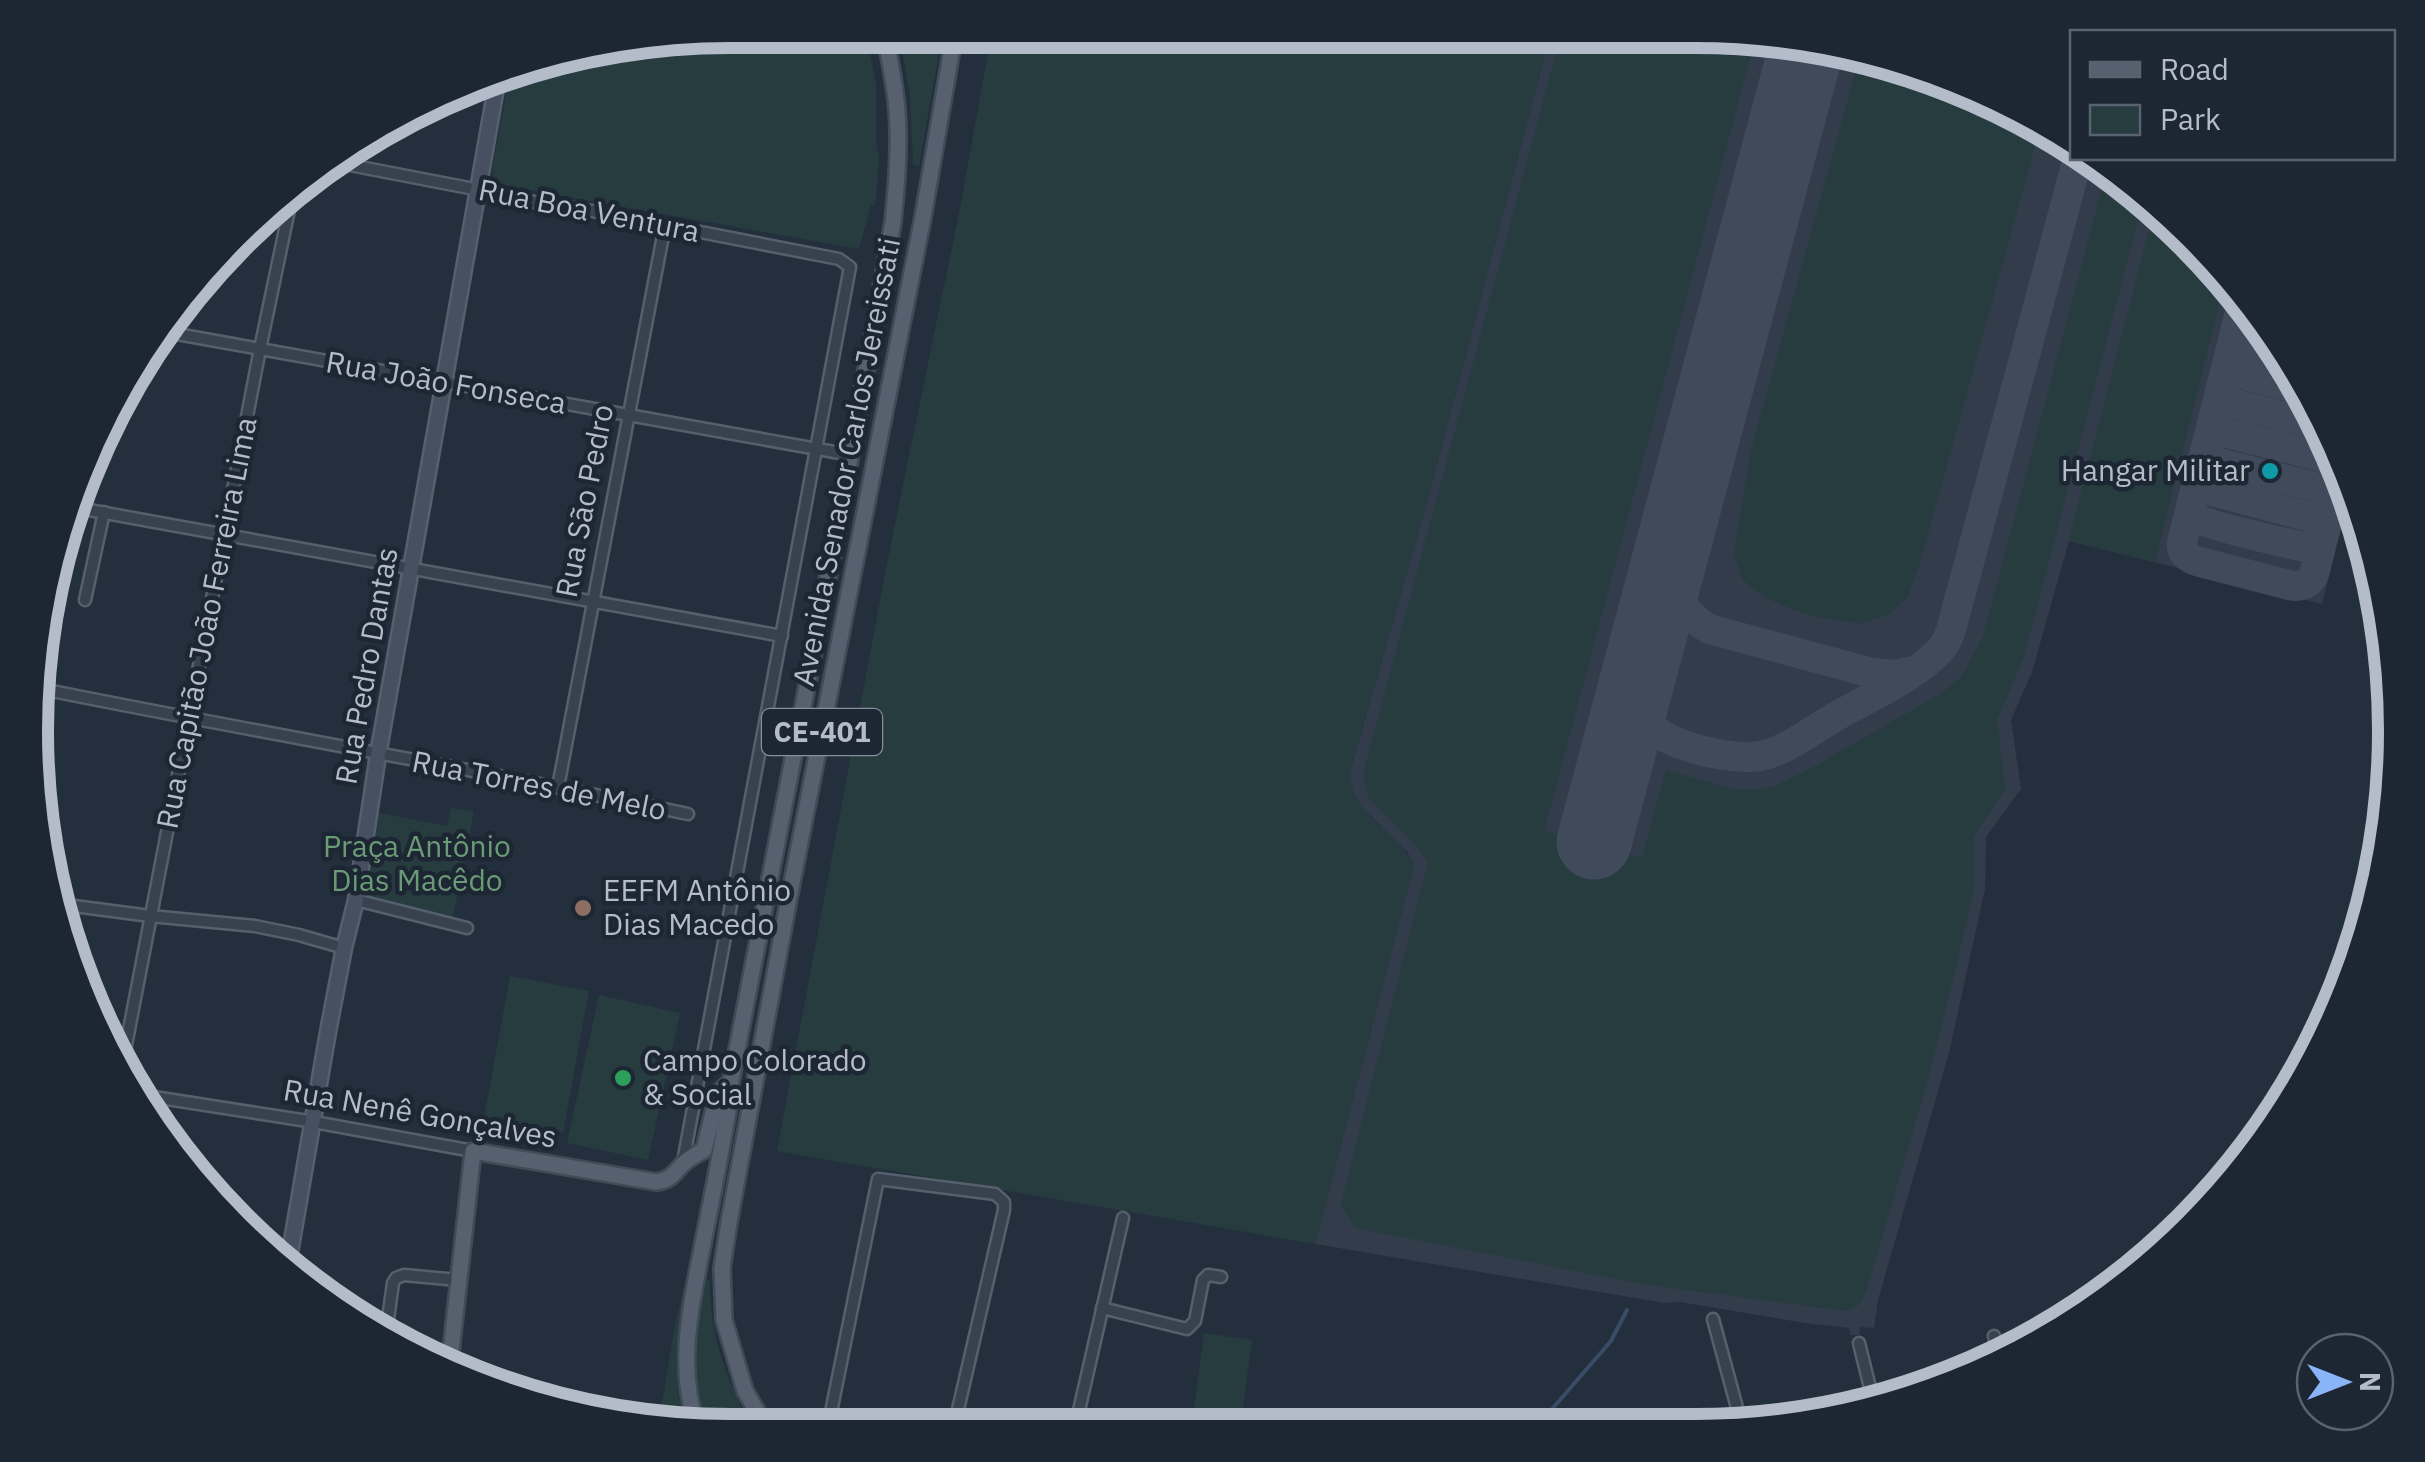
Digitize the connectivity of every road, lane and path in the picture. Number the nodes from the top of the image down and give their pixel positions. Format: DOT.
graph roads {
  1 [pos="888,48"];
  2 [pos="952,48"];
  3 [pos="496,90"];
  4 [pos="347,166"];
  5 [pos="478,191"];
  6 [pos="289,210"];
  7 [pos="665,225"];
  8 [pos="175,335"];
  9 [pos="260,349"];
  10 [pos="445,383"];
  11 [pos="630,417"];
  12 [pos="817,449"];
  13 [pos="851,455"];
  14 [pos="85,509"];
  15 [pos="104,512"];
  16 [pos="224,534"];
  17 [pos="412,568"];
  18 [pos="85,600"];
  19 [pos="593,601"];
  20 [pos="782,636"];
  21 [pos="49,690"];
  22 [pos="189,719"];
  23 [pos="378,755"];
  24 [pos="558,787"];
  25 [pos="688,814"];
  26 [pos="356,900"];
  27 [pos="70,906"];
  28 [pos="150,916"];
  29 [pos="467,928"];
  30 [pos="344,948"];
  31 [pos="126,1047"];
  32 [pos="731,1081"];
  33 [pos="154,1097"];
  34 [pos="314,1122"];
  35 [pos="473,1151"];
  36 [pos="683,1164"];
  37 [pos="1123,1218"];
  38 [pos="290,1253"];
  39 [pos="1221,1277"];
  40 [pos="458,1280"];
  41 [pos="1102,1308"];
  42 [pos="1713,1319"];
  43 [pos="388,1322"];
  44 [pos="1994,1336"];
  45 [pos="1859,1343"];
  46 [pos="1996,1344"];
  47 [pos="450,1353"];
  48 [pos="1872,1391"];
  49 [pos="695,1413"];
  50 [pos="1738,1413"];
  51 [pos="759,1414"];
  52 [pos="831,1414"];
  53 [pos="957,1414"];
  54 [pos="1077,1414"];
  1 -- 13 [label="main road, Avenida Senador Carlos Jereissati / CE-401"];
  2 -- 51 [label="main road, Avenida Senador Carlos Jereissati / CE-401"];
  3 -- 5 [label="main road, Rua Pedro Dantas"];
  4 -- 5 [label="street, Rua Boa Ventura"];
  5 -- 7 [label="street, Rua Boa Ventura"];
  5 -- 10 [label="main road, Rua Pedro Dantas"];
  6 -- 9 [label="street, Rua Capitão João Ferreira Lima"];
  7 -- 11 [label="street, Rua São Pedro"];
  7 -- 12 [label="street, Rua Boa Ventura"];
  8 -- 9 [label="street, Rua João Fonseca"];
  9 -- 10 [label="street, Rua João Fonseca"];
  9 -- 16 [label="street, Rua Capitão João Ferreira Lima"];
  10 -- 11 [label="street, Rua João Fonseca"];
  10 -- 17 [label="main road, Rua Pedro Dantas"];
  11 -- 12 [label="street, Rua João Fonseca"];
  11 -- 19 [label="street, Rua São Pedro"];
  12 -- 13 [label="street, Rua João Fonseca"];
  12 -- 20 [label="street"];
  13 -- 32 [label="main road, Avenida Senador Carlos Jereissati / CE-401"];
  14 -- 15 [label="street"];
  15 -- 16 [label="street"];
  15 -- 18 [label="street"];
  16 -- 17 [label="street"];
  16 -- 22 [label="street, Rua Capitão João Ferreira Lima"];
  17 -- 19 [label="street"];
  17 -- 23 [label="main road, Rua Pedro Dantas"];
  19 -- 20 [label="street"];
  19 -- 24 [label="street, Rua São Pedro"];
  20 -- 36 [label="street"];
  21 -- 22 [label="street, Rua Torres de Melo"];
  22 -- 23 [label="street, Rua Torres de Melo"];
  22 -- 28 [label="street, Rua Capitão João Ferreira Lima"];
  23 -- 24 [label="street, Rua Torres de Melo"];
  23 -- 26 [label="main road, Rua Pedro Dantas"];
  24 -- 25 [label="street, Rua Torres de Melo"];
  26 -- 29 [label="street"];
  26 -- 30 [label="main road, Rua Pedro Dantas"];
  27 -- 28 [label="street"];
  28 -- 30 [label="street"];
  28 -- 31 [label="street, Rua Capitão João Ferreira Lima"];
  30 -- 34 [label="main road, Rua Pedro Dantas"];
  32 -- 36 [label="main road"];
  32 -- 49 [label="main road, Avenida Senador Carlos Jereissati / CE-401"];
  33 -- 34 [label="street, Rua Nenê Gonçalves"];
  34 -- 35 [label="street, Rua Nenê Gonçalves"];
  34 -- 38 [label="main road, Rua Pedro Dantas"];
  35 -- 36 [label="main road, Rua Nenê Gonçalves"];
  35 -- 40 [label="main road"];
  37 -- 41 [label="street"];
  39 -- 41 [label="street"];
  40 -- 43 [label="street"];
  40 -- 47 [label="main road"];
  41 -- 54 [label="street"];
  42 -- 50 [label="street"];
  44 -- 46 [label="street"];
  45 -- 48 [label="street"];
  52 -- 53 [label="street"];
}
